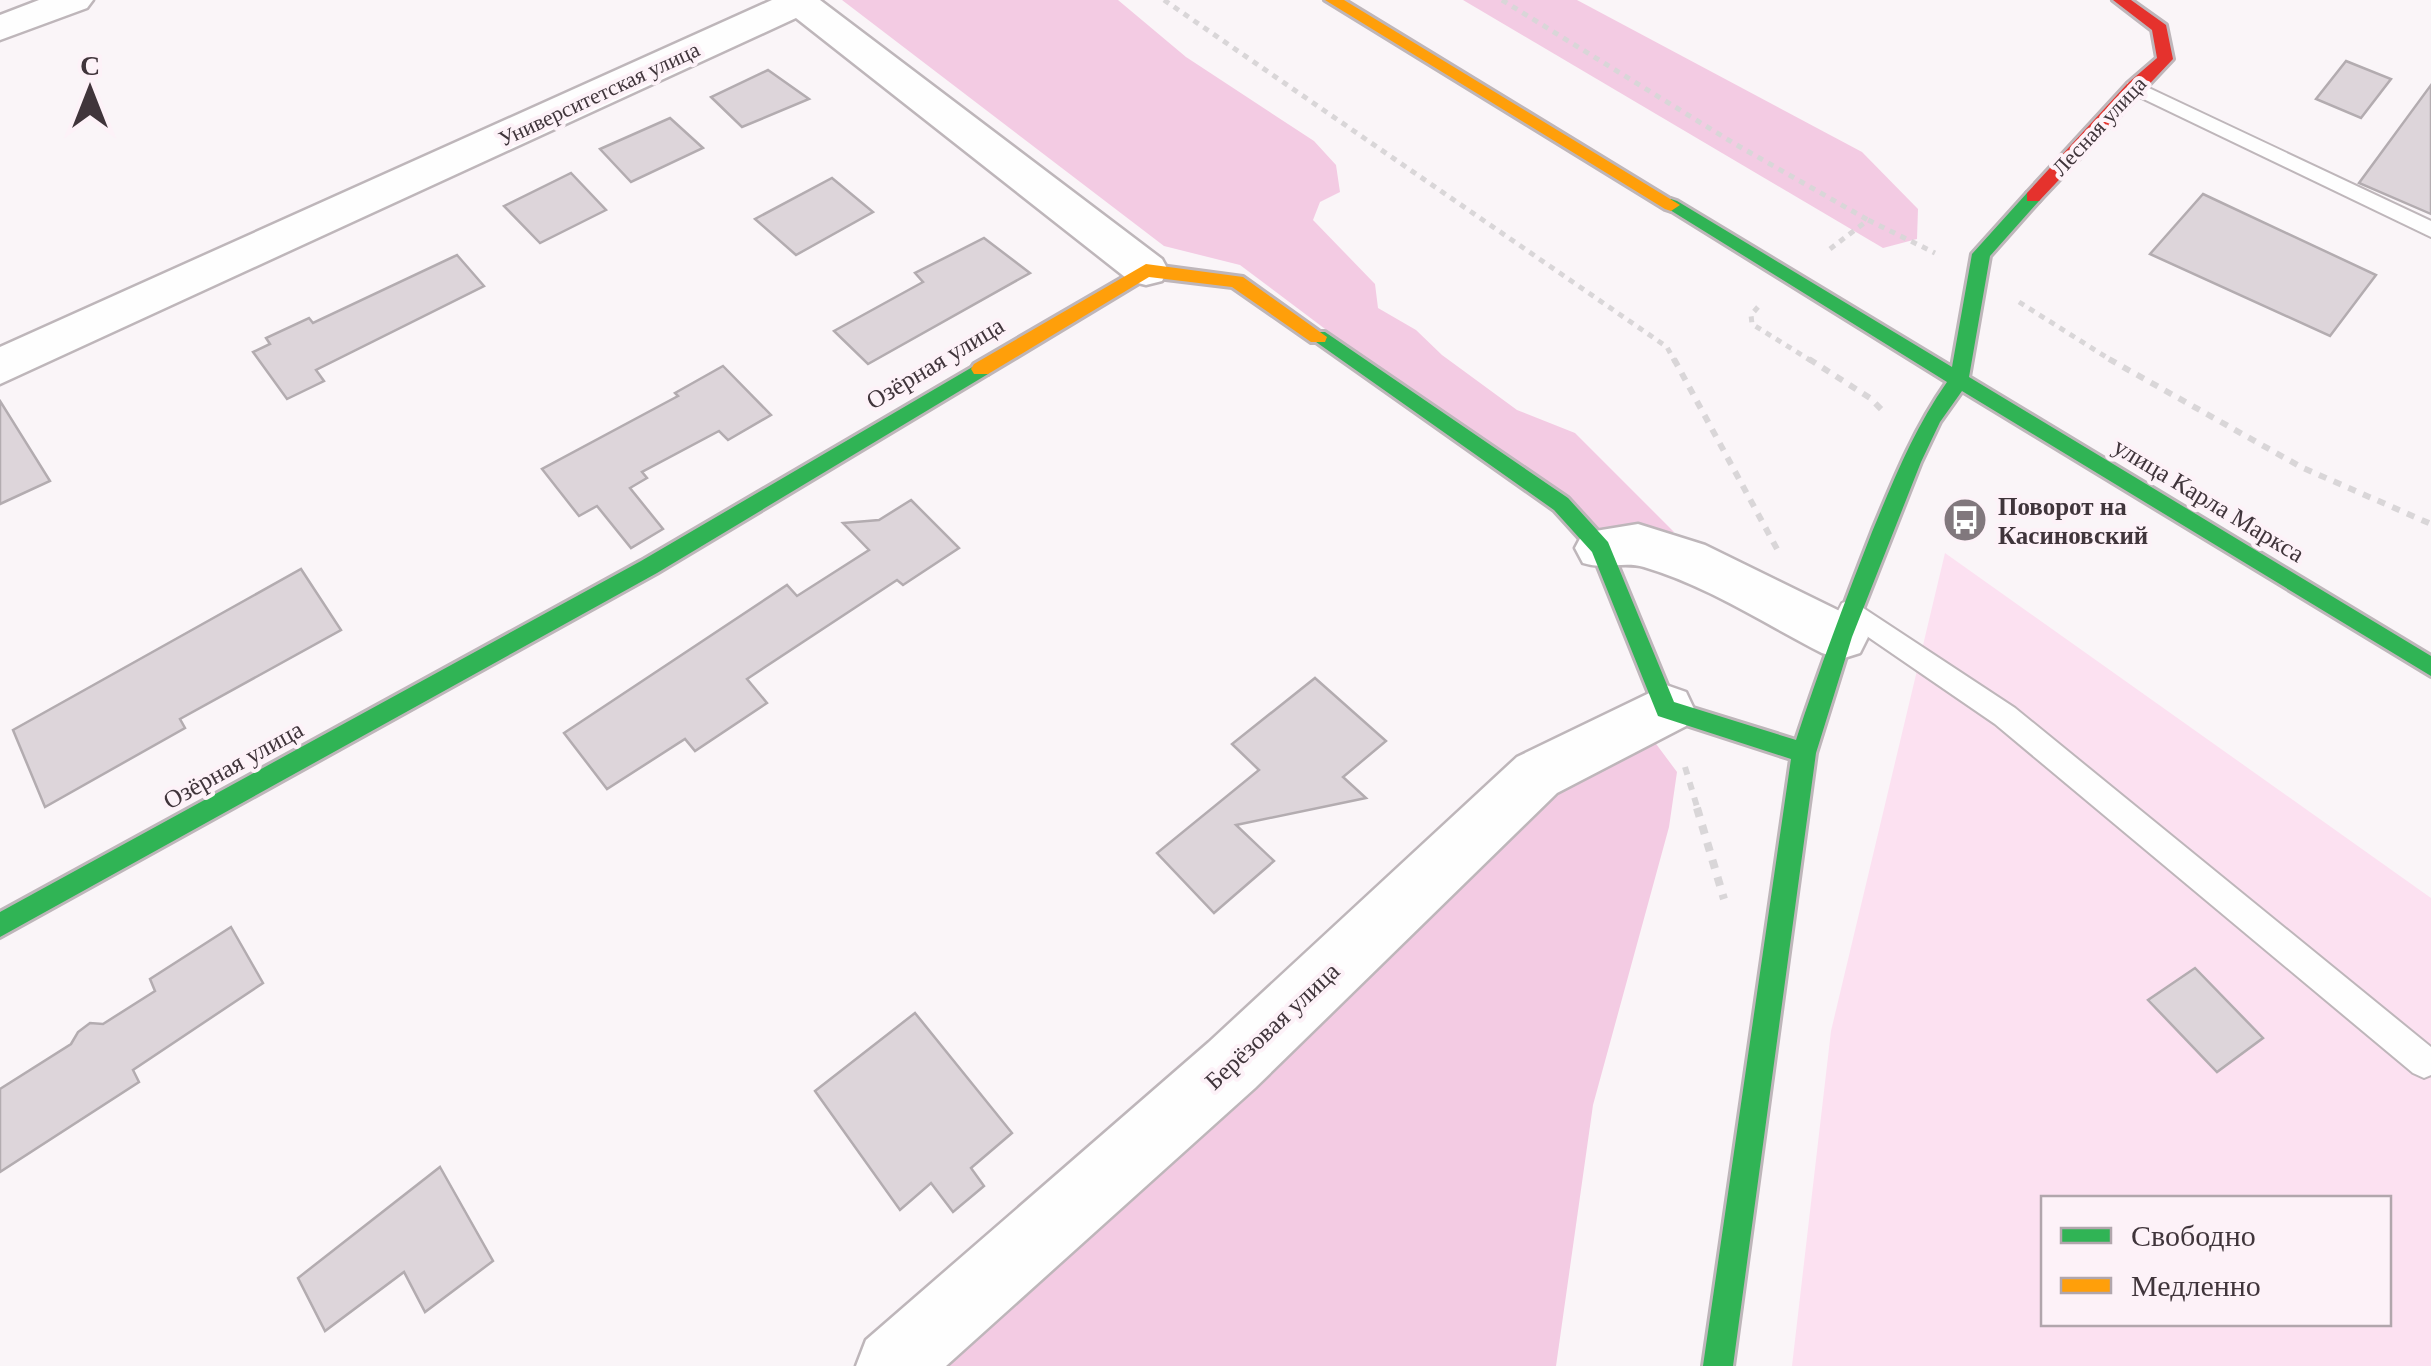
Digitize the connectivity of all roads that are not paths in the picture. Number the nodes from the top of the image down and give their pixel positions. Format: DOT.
graph roads {
  1 [pos="74,0"];
  2 [pos="1333,0"];
  3 [pos="2120,0"];
  4 [pos="798,1"];
  5 [pos="0,28"];
  6 [pos="2134,87"];
  7 [pos="2431,230"];
  8 [pos="1146,270"];
  9 [pos="0,367"];
  10 [pos="1959,380"];
  11 [pos="1601,548"];
  12 [pos="1836,624"];
  13 [pos="2431,668"];
  14 [pos="1666,709"];
  15 [pos="1804,753"];
  16 [pos="0,925"];
  17 [pos="2424,1062"];
  18 [pos="892,1366"];
  19 [pos="1718,1366"];
  1 -- 5 [label="street"];
  2 -- 10 [label="street, улица Карла Маркса"];
  3 -- 6 [label="street, Лесная улица"];
  4 -- 8 [label="street, Университетская улица"];
  4 -- 9 [label="street, Университетская улица"];
  6 -- 7 [label="lane"];
  6 -- 10 [label="street, Лесная улица"];
  8 -- 11 [label="street"];
  8 -- 16 [label="street, Озёрная улица"];
  10 -- 12 [label="street"];
  10 -- 13 [label="street, улица Карла Маркса"];
  11 -- 12 [label="street"];
  11 -- 14 [label="street"];
  12 -- 15 [label="street"];
  12 -- 17 [label="lane"];
  14 -- 15 [label="street"];
  14 -- 18 [label="street, Берёзовая улица"];
  15 -- 19 [label="street"];
}
